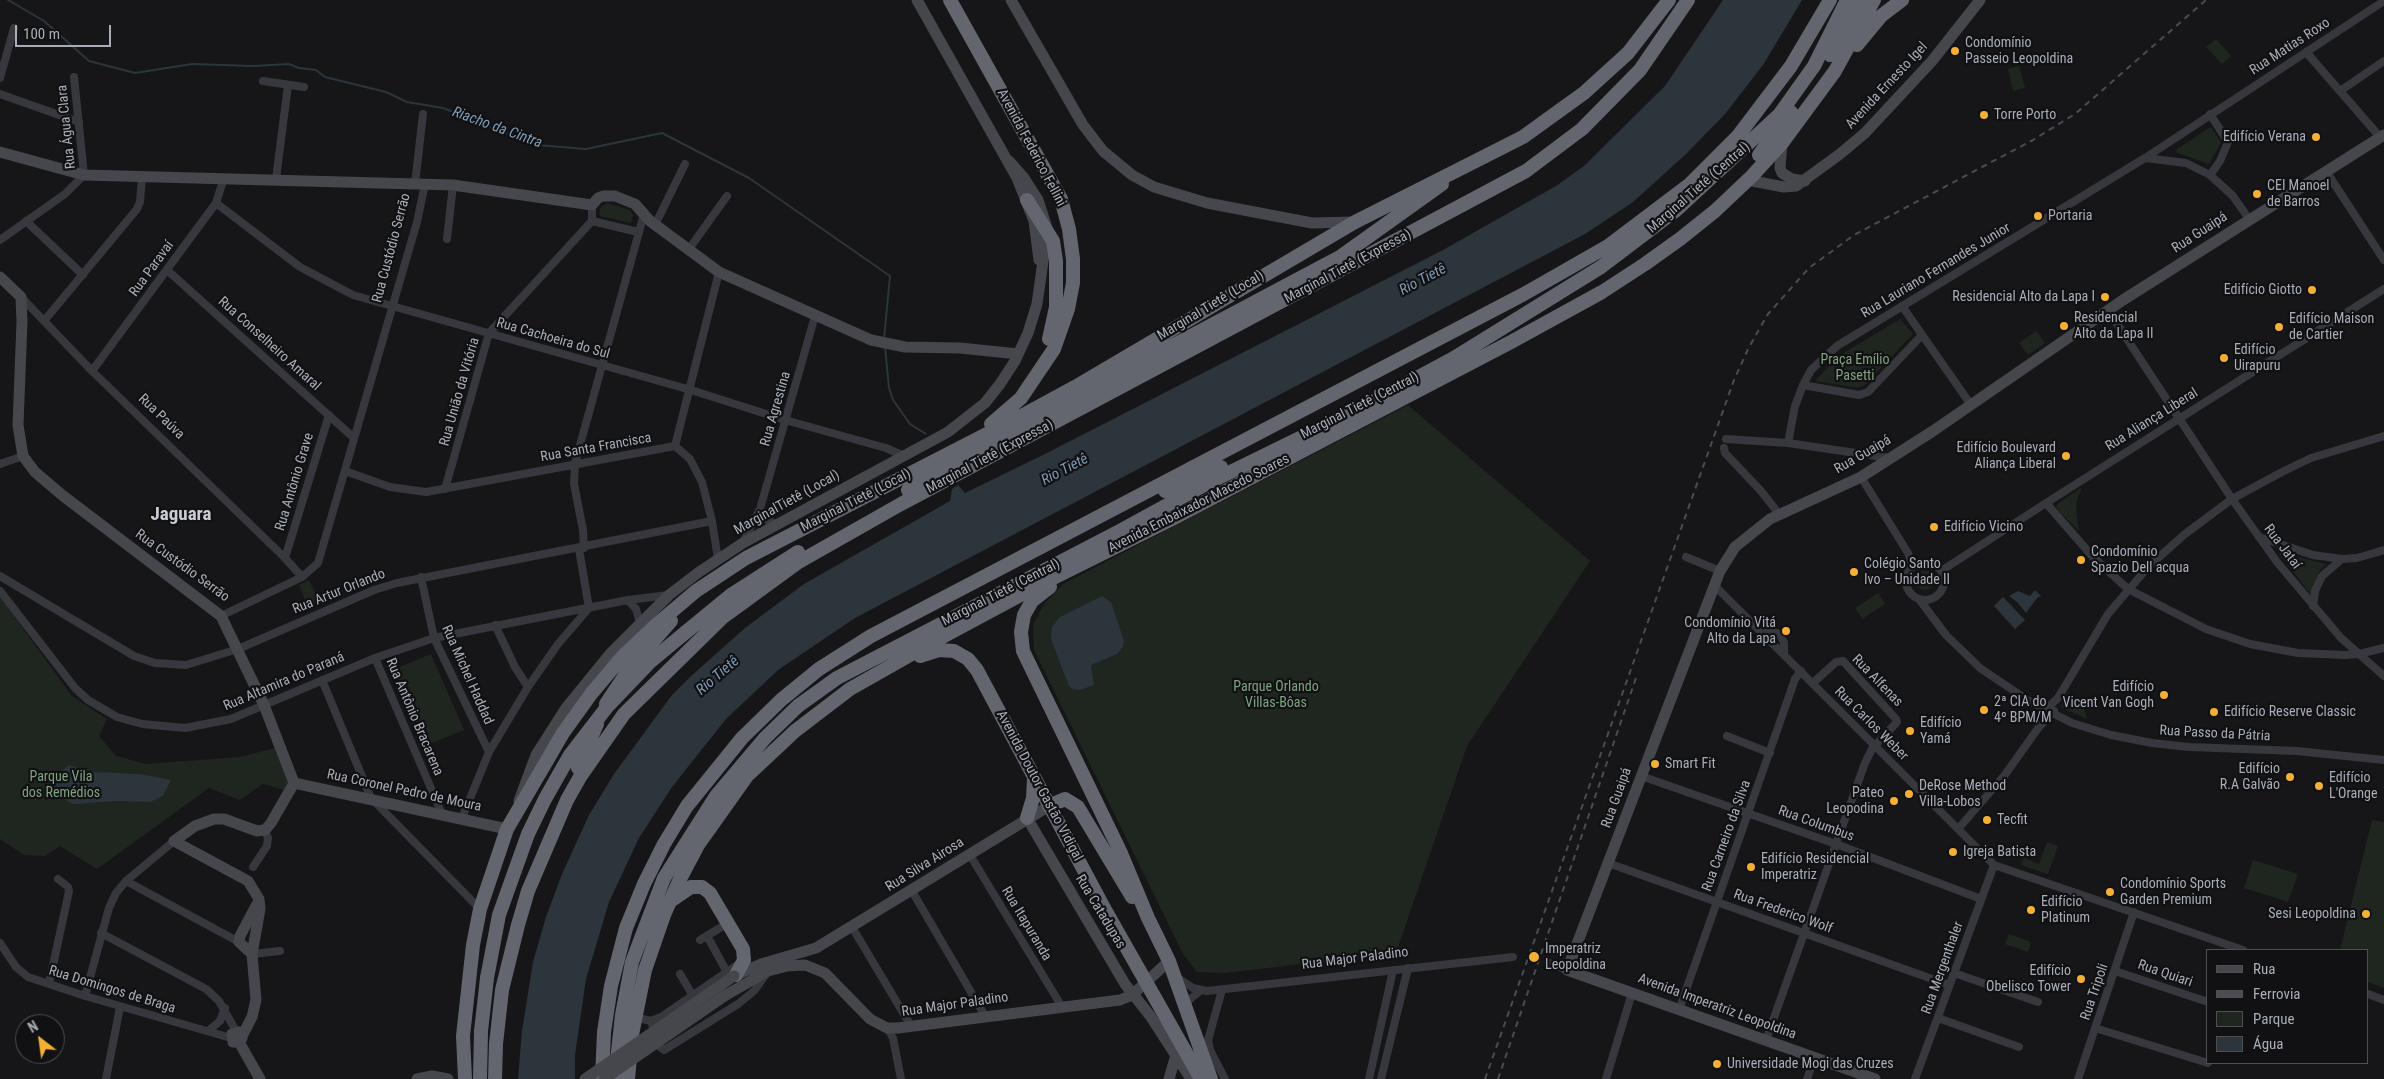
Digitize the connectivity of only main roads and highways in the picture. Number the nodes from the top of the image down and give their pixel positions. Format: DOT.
graph roads {
  1 [pos="917,0"];
  2 [pos="950,0"];
  3 [pos="1011,0"];
  4 [pos="1669,0"];
  5 [pos="1688,0"];
  6 [pos="1830,0"];
  7 [pos="1842,0"];
  8 [pos="1847,0"];
  9 [pos="1860,0"];
  10 [pos="1874,0"];
  11 [pos="1902,0"];
  12 [pos="1980,0"];
  13 [pos="1846,52"];
  14 [pos="2382,136"];
  15 [pos="1776,142"];
  16 [pos="0,152"];
  17 [pos="1781,159"];
  18 [pos="1009,161"];
  19 [pos="1472,164"];
  20 [pos="1750,178"];
  21 [pos="1805,181"];
  22 [pos="1690,184"];
  23 [pos="1027,200"];
  24 [pos="1355,222"];
  25 [pos="1648,233"];
  26 [pos="1049,237"];
  27 [pos="1645,264"];
  28 [pos="1040,276"];
  29 [pos="0,277"];
  30 [pos="1018,354"];
  31 [pos="1013,406"];
  32 [pos="1060,406"];
  33 [pos="962,445"];
  34 [pos="1282,453"];
  35 [pos="23,456"];
  36 [pos="930,463"];
  37 [pos="901,504"];
  38 [pos="860,517"];
  39 [pos="1093,520"];
  40 [pos="1096,556"];
  41 [pos="722,572"];
  42 [pos="877,657"];
  43 [pos="896,663"];
  44 [pos="715,770"];
  45 [pos="747,776"];
  46 [pos="1034,779"];
  47 [pos="294,783"];
  48 [pos="1049,806"];
  49 [pos="518,809"];
  50 [pos="1027,818"];
  51 [pos="507,829"];
  52 [pos="547,847"];
  53 [pos="664,878"];
  54 [pos="259,899"];
  55 [pos="670,902"];
  56 [pos="1148,918"];
  57 [pos="816,948"];
  58 [pos="252,954"];
  59 [pos="781,958"];
  60 [pos="744,960"];
  61 [pos="1169,961"];
  62 [pos="1568,970"];
  63 [pos="825,973"];
  64 [pos="732,974"];
  65 [pos="1146,981"];
  66 [pos="1132,995"];
  67 [pos="1176,1055"];
  68 [pos="260,1079"];
  69 [pos="417,1079"];
  70 [pos="448,1079"];
  71 [pos="464,1079"];
  72 [pos="480,1079"];
  73 [pos="495,1079"];
  74 [pos="586,1079"];
  75 [pos="603,1079"];
  76 [pos="615,1079"];
  77 [pos="628,1079"];
  78 [pos="1169,1079"];
  79 [pos="1191,1079"];
  80 [pos="1201,1079"];
  81 [pos="1211,1079"];
  82 [pos="1875,1079"];
  1 -- 18 [label="main road"];
  2 -- 31 [label="highway, Avenida Federico Fellini"];
  3 -- 24 [label="main road"];
  4 -- 19 [label="highway, Marginal Tietê (Local)"];
  5 -- 37 [label="highway, Marginal Tietê (Expressa)"];
  6 -- 22 [label="highway"];
  7 -- 22 [label="highway"];
  8 -- 25 [label="highway, Marginal Tietê (Central)"];
  9 -- 15 [label="highway"];
  10 -- 13 [label="highway, Avenida Embaixador Macedo Soares"];
  11 -- 13 [label="highway"];
  12 -- 21 [label="main road, Avenida Ernesto Igel"];
  13 -- 15 [label="highway, Avenida Embaixador Macedo Soares"];
  14 -- 62 [label="main road, Rua Guaipá"];
  15 -- 17 [label="main road"];
  15 -- 20 [label="highway, Avenida Embaixador Macedo Soares"];
  15 -- 25 [label="highway"];
  15 -- 27 [label="highway"];
  16 -- 30 [label="main road"];
  17 -- 20 [label="highway"];
  17 -- 21 [label="main road"];
  18 -- 23 [label="main road"];
  18 -- 26 [label="main road"];
  19 -- 24 [label="highway, Marginal Tietê (Local)"];
  19 -- 32 [label="highway"];
  20 -- 21 [label="main road, Avenida Ernesto Igel"];
  20 -- 27 [label="highway, Avenida Embaixador Macedo Soares"];
  22 -- 39 [label="highway"];
  23 -- 26 [label="highway"];
  23 -- 28 [label="main road"];
  24 -- 33 [label="highway, Marginal Tietê (Local)"];
  25 -- 34 [label="highway, Marginal Tietê (Central)"];
  26 -- 28 [label="main road"];
  26 -- 31 [label="highway"];
  27 -- 34 [label="highway, Avenida Embaixador Macedo Soares"];
  28 -- 30 [label="main road, MarginalTietê (Local)"];
  29 -- 35 [label="main road, Rua Paúva"];
  30 -- 49 [label="main road, MarginalTietê (Local)"];
  31 -- 33 [label="highway, Avenida Federico Fellini"];
  32 -- 36 [label="highway"];
  32 -- 38 [label="highway"];
  33 -- 36 [label="highway, Marginal Tietê (Local)"];
  34 -- 39 [label="highway"];
  34 -- 40 [label="highway, Avenida Embaixador Macedo Soares"];
  34 -- 42 [label="highway, Marginal Tietê (Central)"];
  35 -- 47 [label="main road, Rua Custódio Serrão"];
  36 -- 41 [label="highway, Marginal Tietê (Local)"];
  37 -- 38 [label="highway"];
  37 -- 52 [label="highway, Marginal Tietê (Expressa)"];
  38 -- 72 [label="highway, bridge"];
  39 -- 44 [label="highway"];
  40 -- 43 [label="highway, Avenida Embaixador Macedo Soares"];
  40 -- 56 [label="highway"];
  41 -- 49 [label="highway"];
  41 -- 52 [label="highway"];
  42 -- 45 [label="highway"];
  42 -- 53 [label="highway, Marginal Tietê (Central)"];
  43 -- 45 [label="highway, Avenida Embaixador Macedo Soares"];
  43 -- 46 [label="highway, Avenida Doutor Gastão Vidigal"];
  44 -- 53 [label="highway"];
  44 -- 75 [label="highway"];
  45 -- 55 [label="highway, Avenida Embaixador Macedo Soares"];
  46 -- 48 [label="highway, Avenida Doutor Gastão Vidigal"];
  46 -- 50 [label="highway"];
  47 -- 51 [label="main road, Rua Coronel Pedro de Moura"];
  47 -- 54 [label="main road"];
  48 -- 50 [label="main road, Rua Silva Airosa"];
  48 -- 56 [label="highway"];
  48 -- 65 [label="highway, Avenida Doutor Gastão Vidigal"];
  49 -- 51 [label="highway"];
  50 -- 57 [label="main road, Rua Silva Airosa"];
  50 -- 66 [label="main road, Rua Catadupas"];
  51 -- 71 [label="highway"];
  52 -- 73 [label="highway, Marginal Tietê (Expressa)"];
  53 -- 76 [label="highway"];
  54 -- 58 [label="main road"];
  54 -- 58 [label="main road"];
  55 -- 60 [label="highway"];
  55 -- 77 [label="highway, Avenida Embaixador Macedo Soares"];
  56 -- 61 [label="highway"];
  57 -- 59 [label="main road"];
  57 -- 63 [label="main road"];
  58 -- 68 [label="main road"];
  59 -- 60 [label="main road"];
  59 -- 64 [label="main road"];
  60 -- 64 [label="highway"];
  61 -- 65 [label="main road, Rua Major Paladino"];
  61 -- 81 [label="highway"];
  62 -- 82 [label="main road, Avenida Imperatriz Leopoldina"];
  63 -- 66 [label="main road, Rua Major Paladino"];
  63 -- 75 [label="main road, Rua Major Paladino, bridge"];
  64 -- 74 [label="main road, bridge"];
  65 -- 66 [label="main road, Rua Major Paladino"];
  65 -- 80 [label="highway, Avenida Doutor Gastão Vidigal"];
  66 -- 67 [label="main road, Rua Catadupas"];
  67 -- 78 [label="main road"];
  67 -- 79 [label="main road, Rua Catadupas"];
  69 -- 70 [label="main road"];
}
